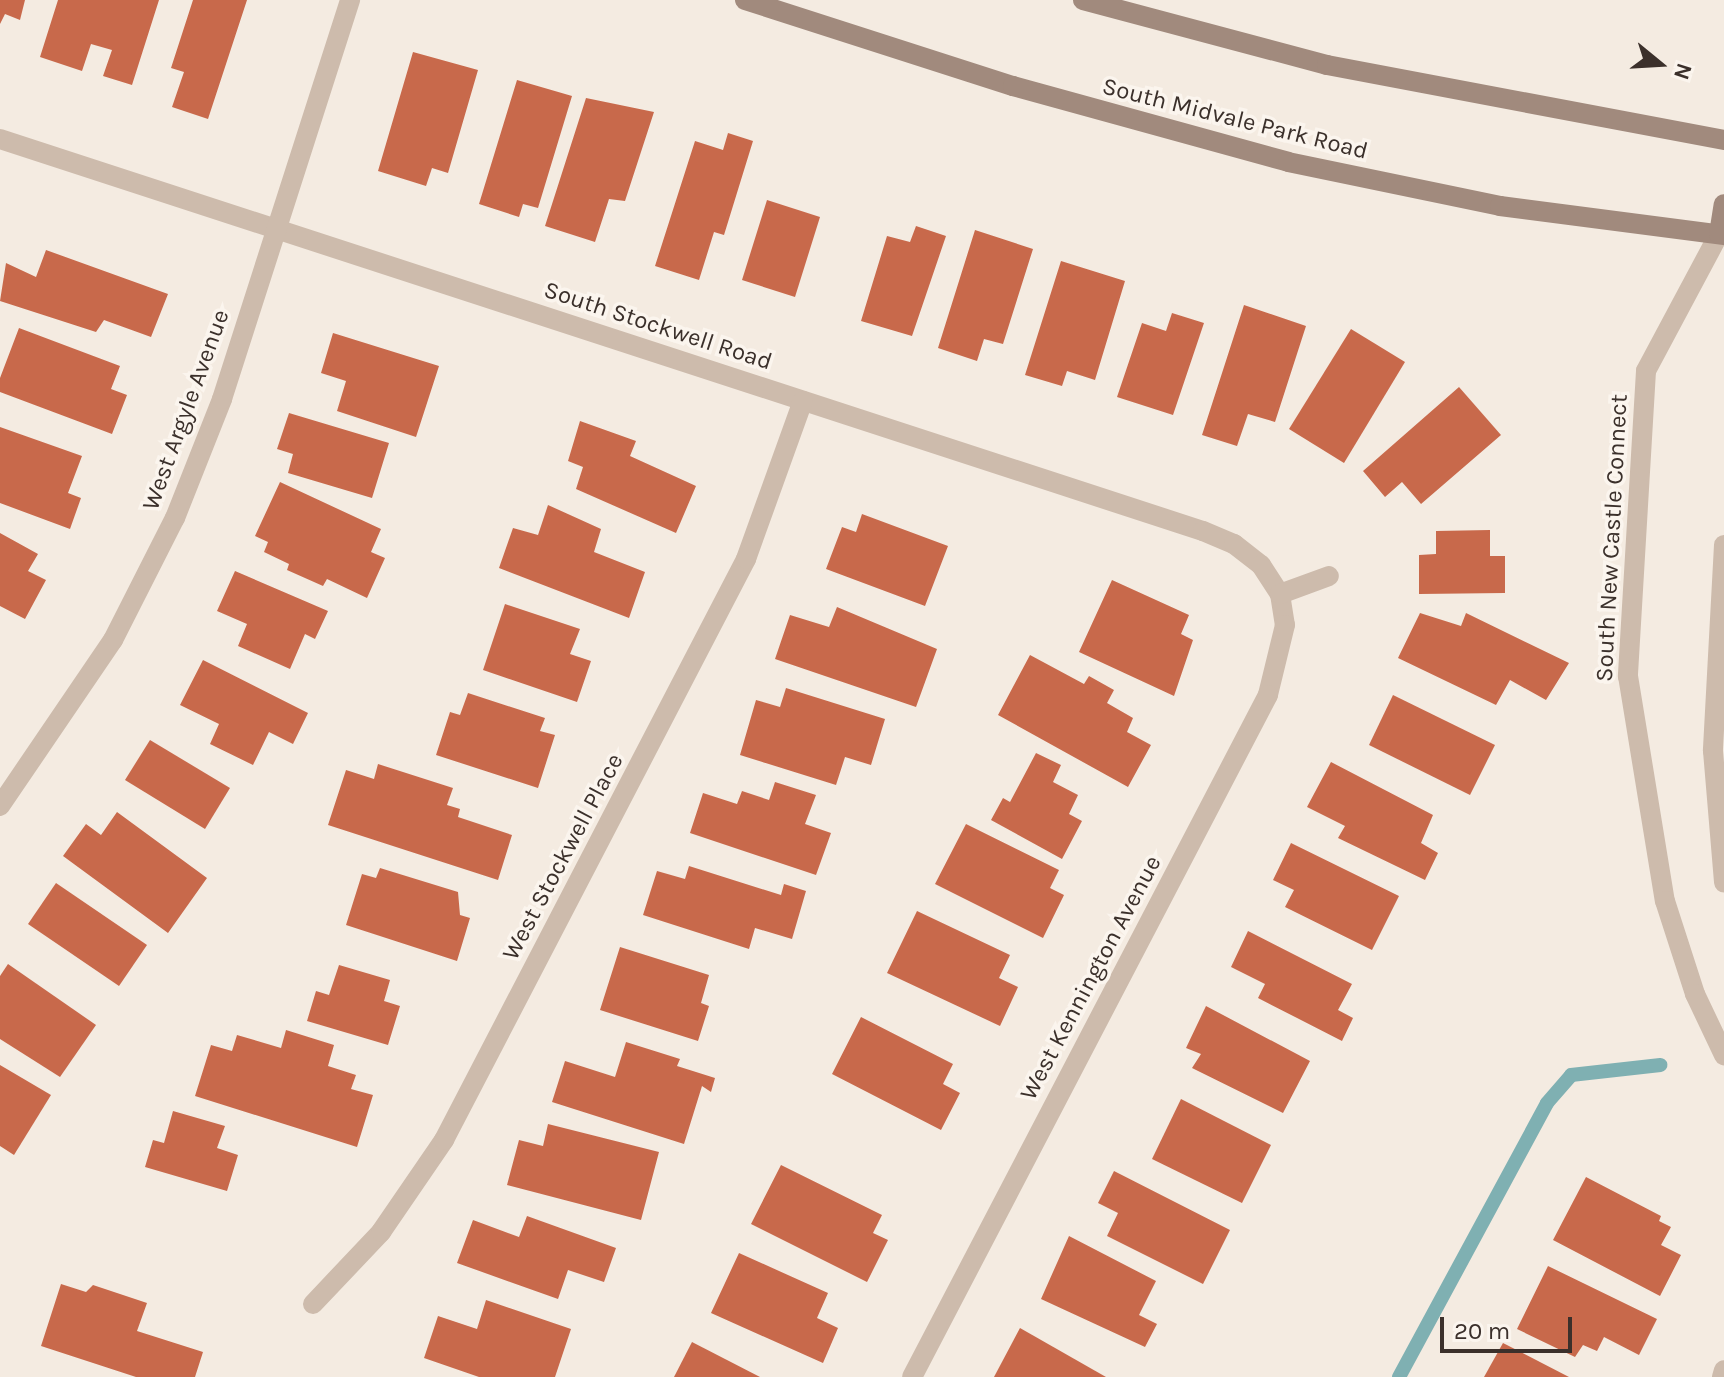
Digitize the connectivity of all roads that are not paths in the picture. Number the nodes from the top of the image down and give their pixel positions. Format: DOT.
graph roads {
  1 [pos="350,0"];
  2 [pos="745,0"];
  3 [pos="1083,0"];
  4 [pos="0,139"];
  5 [pos="1724,140"];
  6 [pos="1724,204"];
  7 [pos="277,230"];
  8 [pos="1722,239"];
  9 [pos="803,401"];
  10 [pos="1724,545"];
  11 [pos="1329,576"];
  12 [pos="1280,594"];
  13 [pos="0,806"];
  14 [pos="1724,883"];
  15 [pos="1724,1055"];
  16 [pos="313,1304"];
  17 [pos="1724,1370"];
  18 [pos="912,1377"];
  19 [pos="1722,1377"];
  1 -- 7 [label="street, West Argyle Avenue"];
  2 -- 8 [label="main road, South Midvale Park Road"];
  3 -- 5 [label="main road"];
  4 -- 7 [label="street, South Stockwell Road"];
  6 -- 8 [label="main road"];
  7 -- 9 [label="street, South Stockwell Road"];
  7 -- 13 [label="street, West Argyle Avenue"];
  8 -- 15 [label="street, South New Castle Connect"];
  9 -- 12 [label="street, South Stockwell Road"];
  9 -- 16 [label="street, West Stockwell Place"];
  10 -- 14 [label="street"];
  11 -- 12 [label="street"];
  12 -- 18 [label="street, West Kennington Avenue"];
  17 -- 19 [label="street"];
}
